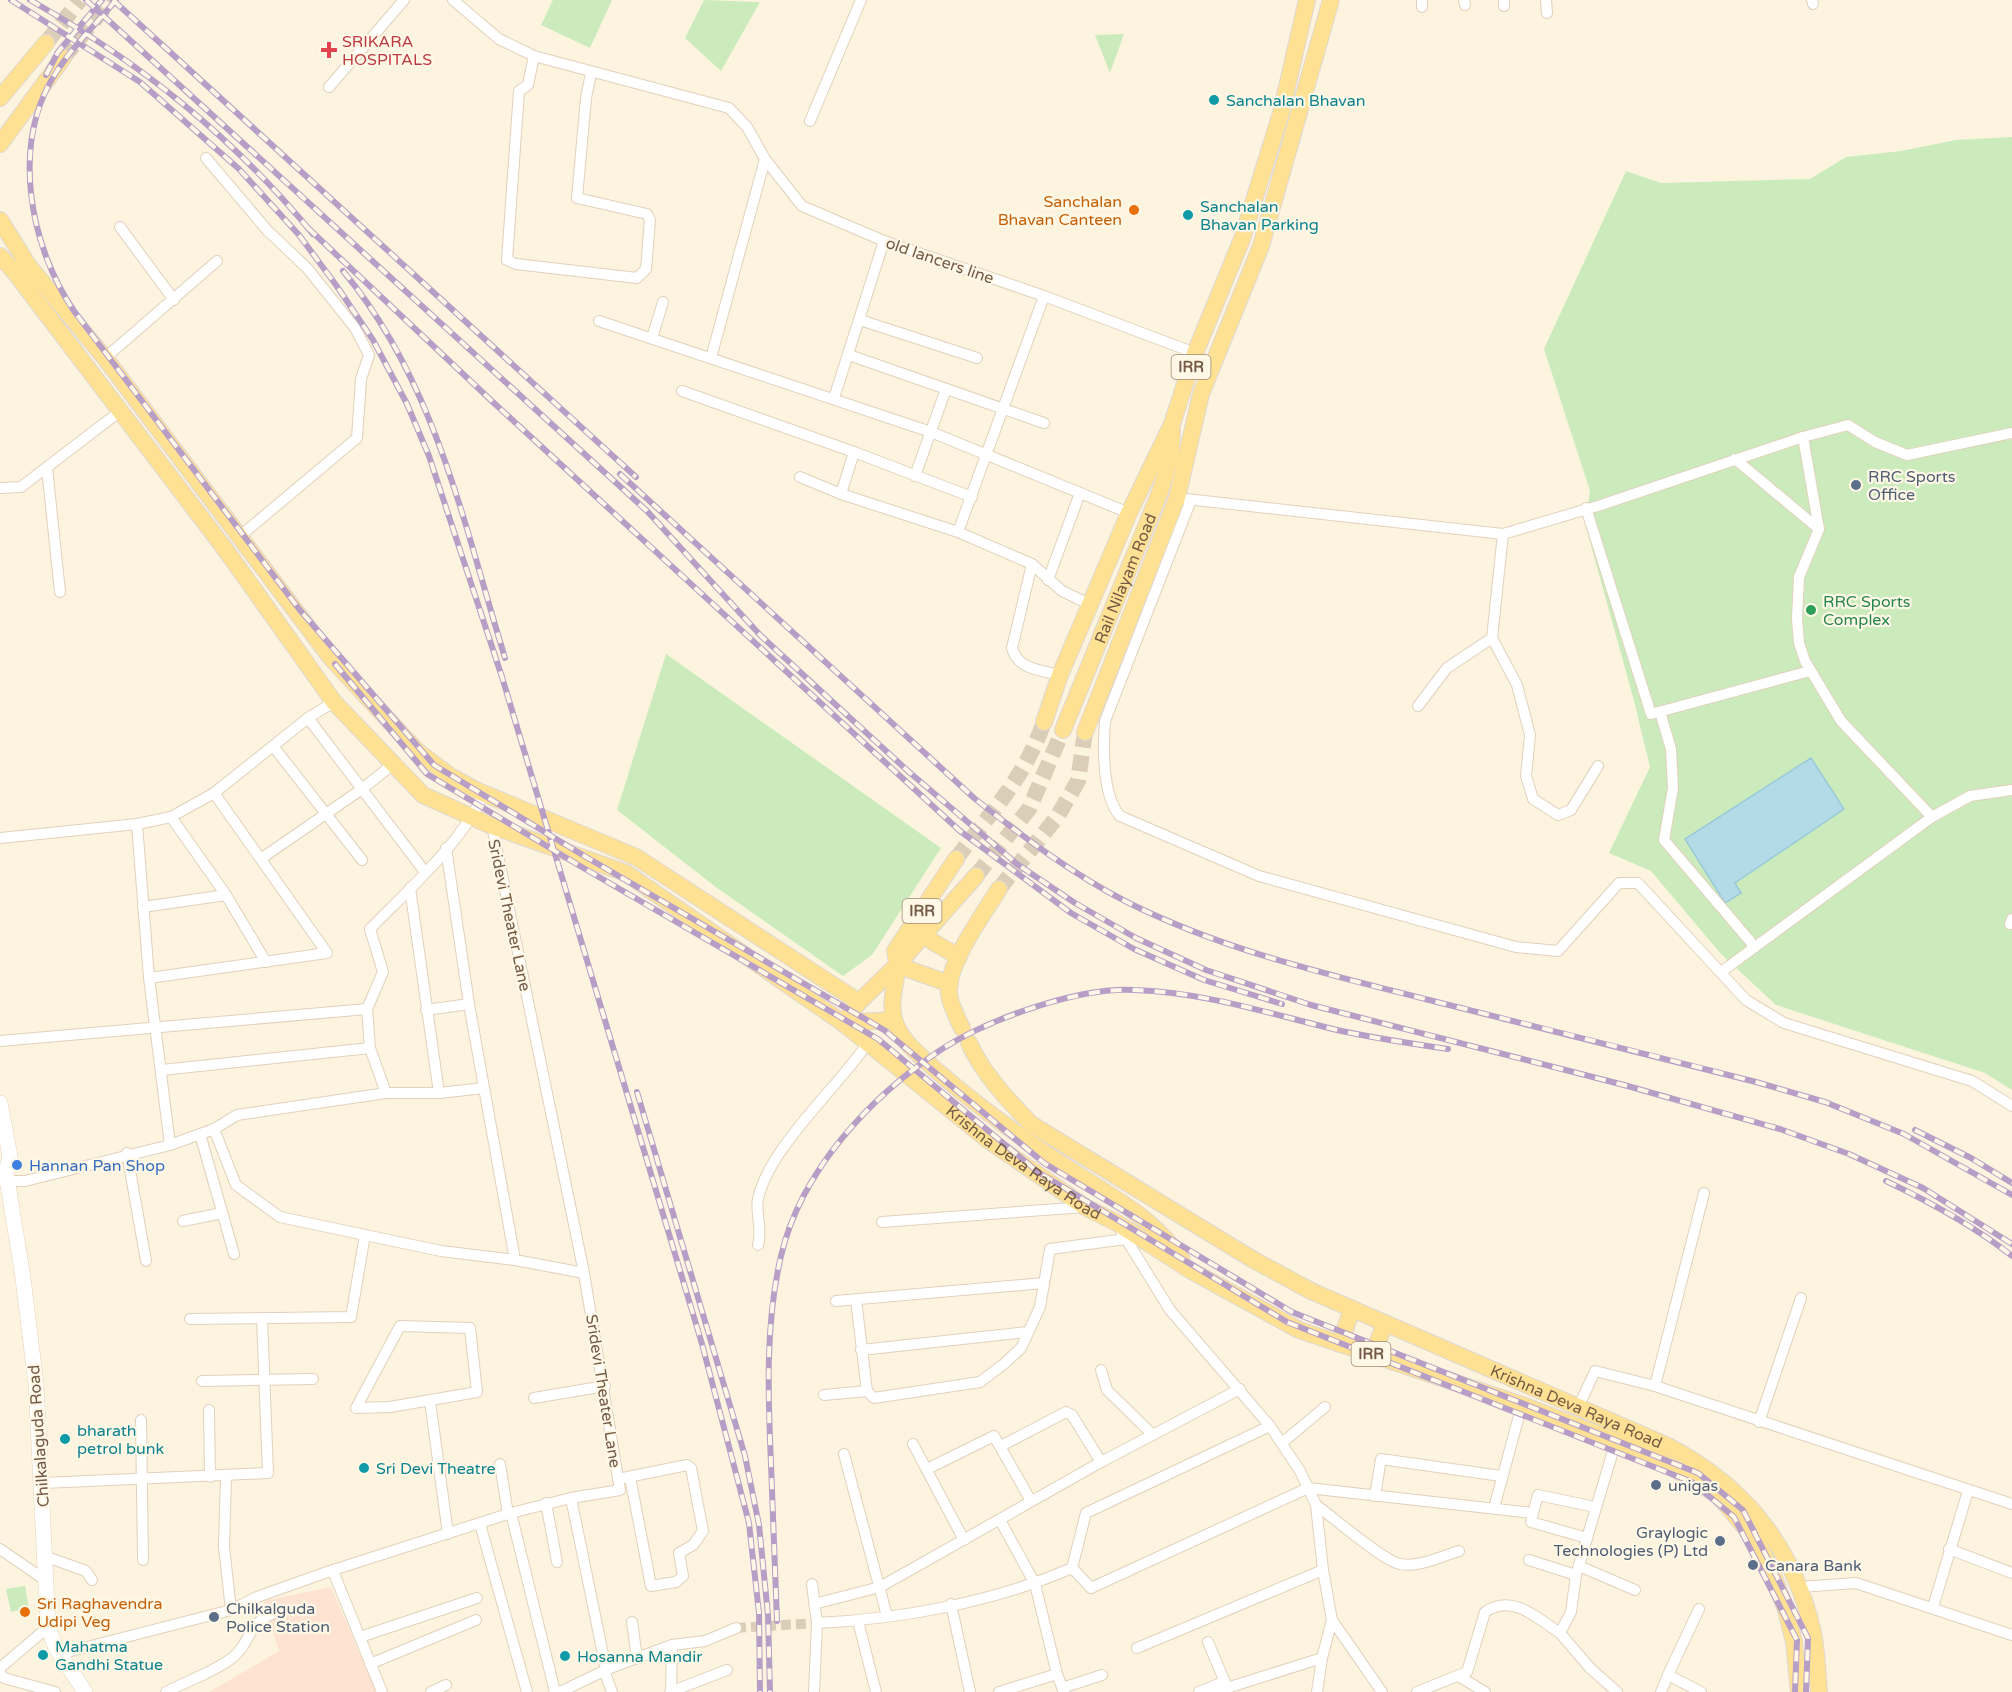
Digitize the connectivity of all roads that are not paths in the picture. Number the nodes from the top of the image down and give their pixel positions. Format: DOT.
graph roads {
  1 [pos="404,0"];
  2 [pos="453,0"];
  3 [pos="861,0"];
  4 [pos="1307,0"];
  5 [pos="1331,0"];
  6 [pos="1546,0"];
  7 [pos="1547,13"];
  8 [pos="46,43"];
  9 [pos="534,56"];
  10 [pos="63,58"];
  11 [pos="591,73"];
  12 [pos="329,87"];
  13 [pos="0,98"];
  14 [pos="810,121"];
  15 [pos="0,144"];
  16 [pos="206,158"];
  17 [pos="765,159"];
  18 [pos="0,220"];
  19 [pos="120,227"];
  20 [pos="884,241"];
  21 [pos="0,256"];
  22 [pos="217,261"];
  23 [pos="1044,296"];
  24 [pos="174,300"];
  25 [pos="663,302"];
  26 [pos="860,320"];
  27 [pos="599,321"];
  28 [pos="652,338"];
  29 [pos="1196,353"];
  30 [pos="849,355"];
  31 [pos="105,358"];
  32 [pos="711,358"];
  33 [pos="977,358"];
  34 [pos="946,389"];
  35 [pos="682,391"];
  36 [pos="834,398"];
  37 [pos="1005,409"];
  38 [pos="119,412"];
  39 [pos="1044,423"];
  40 [pos="1172,424"];
  41 [pos="931,432"];
  42 [pos="2012,432"];
  43 [pos="1803,437"];
  44 [pos="854,452"];
  45 [pos="987,453"];
  46 [pos="1735,459"];
  47 [pos="46,468"];
  48 [pos="915,476"];
  49 [pos="800,477"];
  50 [pos="0,488"];
  51 [pos="1080,493"];
  52 [pos="841,494"];
  53 [pos="972,498"];
  54 [pos="1184,499"];
  55 [pos="1586,508"];
  56 [pos="1129,513"];
  57 [pos="1819,529"];
  58 [pos="958,532"];
  59 [pos="1503,534"];
  60 [pos="239,537"];
  61 [pos="1032,564"];
  62 [pos="1048,580"];
  63 [pos="60,592"];
  64 [pos="1089,604"];
  65 [pos="1492,638"];
  66 [pos="1810,671"];
  67 [pos="1060,675"];
  68 [pos="334,702"];
  69 [pos="1418,706"];
  70 [pos="1660,712"];
  71 [pos="308,718"];
  72 [pos="1044,722"];
  73 [pos="1063,730"];
  74 [pos="1084,732"];
  75 [pos="273,746"];
  76 [pos="392,765"];
  77 [pos="1598,766"];
  78 [pos="362,789"];
  79 [pos="2012,790"];
  80 [pos="214,793"];
  81 [pos="484,794"];
  82 [pos="326,814"];
  83 [pos="171,817"];
  84 [pos="1932,817"];
  85 [pos="472,818"];
  86 [pos="137,824"];
  87 [pos="492,826"];
  88 [pos="0,837"];
  89 [pos="446,848"];
  90 [pos="262,858"];
  91 [pos="956,859"];
  92 [pos="362,860"];
  93 [pos="425,872"];
  94 [pos="976,876"];
  95 [pos="410,888"];
  96 [pos="999,889"];
  97 [pos="226,895"];
  98 [pos="142,907"];
  99 [pos="923,936"];
  100 [pos="1755,947"];
  101 [pos="959,957"];
  102 [pos="266,962"];
  103 [pos="897,965"];
  104 [pos="1721,972"];
  105 [pos="149,978"];
  106 [pos="950,984"];
  107 [pos="859,1002"];
  108 [pos="469,1004"];
  109 [pos="367,1009"];
  110 [pos="426,1010"];
  111 [pos="894,1020"];
  112 [pos="843,1023"];
  113 [pos="156,1027"];
  114 [pos="0,1041"];
  115 [pos="867,1044"];
  116 [pos="370,1048"];
  117 [pos="162,1070"];
  118 [pos="484,1088"];
  119 [pos="386,1093"];
  120 [pos="439,1093"];
  121 [pos="0,1103"];
  122 [pos="2012,1106"];
  123 [pos="214,1129"];
  124 [pos="201,1134"];
  125 [pos="170,1144"];
  126 [pos="128,1153"];
  127 [pos="3,1174"];
  128 [pos="1704,1193"];
  129 [pos="1084,1207"];
  130 [pos="222,1213"];
  131 [pos="183,1221"];
  132 [pos="882,1222"];
  133 [pos="1117,1223"];
  134 [pos="365,1235"];
  135 [pos="1126,1239"];
  136 [pos="758,1245"];
  137 [pos="234,1254"];
  138 [pos="515,1260"];
  139 [pos="146,1261"];
  140 [pos="1190,1270"];
  141 [pos="584,1273"];
  142 [pos="1044,1283"];
  143 [pos="1801,1298"];
  144 [pos="856,1300"];
  145 [pos="836,1302"];
  146 [pos="1352,1309"];
  147 [pos="262,1318"];
  148 [pos="190,1319"];
  149 [pos="1385,1323"];
  150 [pos="1028,1332"];
  151 [pos="1340,1344"];
  152 [pos="861,1350"];
  153 [pos="1373,1354"];
  154 [pos="1101,1370"];
  155 [pos="264,1379"];
  156 [pos="313,1379"];
  157 [pos="202,1381"];
  158 [pos="605,1386"];
  159 [pos="1655,1386"];
  160 [pos="1240,1389"];
  161 [pos="867,1391"];
  162 [pos="824,1395"];
  163 [pos="534,1398"];
  164 [pos="430,1401"];
  165 [pos="1522,1405"];
  166 [pos="1325,1407"];
  167 [pos="1578,1408"];
  168 [pos="209,1410"];
  169 [pos="141,1420"];
  170 [pos="1759,1422"];
  171 [pos="1270,1426"];
  172 [pos="1153,1435"];
  173 [pos="1616,1441"];
  174 [pos="1282,1443"];
  175 [pos="914,1444"];
  176 [pos="1001,1446"];
  177 [pos="844,1454"];
  178 [pos="1101,1462"];
  179 [pos="500,1464"];
  180 [pos="927,1469"];
  181 [pos="226,1476"];
  182 [pos="1501,1476"];
  183 [pos="210,1477"];
  184 [pos="624,1478"];
  185 [pos="141,1480"];
  186 [pos="43,1484"];
  187 [pos="1308,1488"];
  188 [pos="1968,1491"];
  189 [pos="1375,1496"];
  190 [pos="571,1498"];
  191 [pos="1031,1501"];
  192 [pos="546,1503"];
  193 [pos="2012,1504"];
  194 [pos="1316,1505"];
  195 [pos="1595,1507"];
  196 [pos="1494,1508"];
  197 [pos="1533,1513"];
  198 [pos="510,1514"];
  199 [pos="1000,1520"];
  200 [pos="480,1524"];
  201 [pos="448,1534"];
  202 [pos="1587,1538"];
  203 [pos="964,1540"];
  204 [pos="1949,1548"];
  205 [pos="0,1549"];
  206 [pos="1459,1551"];
  207 [pos="44,1556"];
  208 [pos="143,1560"];
  209 [pos="1529,1560"];
  210 [pos="557,1562"];
  211 [pos="1072,1568"];
  212 [pos="1323,1570"];
  213 [pos="333,1571"];
  214 [pos="1578,1571"];
  215 [pos="2012,1573"];
  216 [pos="45,1580"];
  217 [pos="92,1580"];
  218 [pos="812,1584"];
  219 [pos="1035,1584"];
  220 [pos="880,1587"];
  221 [pos="1799,1587"];
  222 [pos="1635,1590"];
  223 [pos="477,1598"];
  224 [pos="814,1604"];
  225 [pos="951,1604"];
  226 [pos="1933,1607"];
  227 [pos="1699,1609"];
  228 [pos="231,1610"];
  229 [pos="281,1611"];
  230 [pos="887,1616"];
  231 [pos="476,1620"];
  232 [pos="1332,1620"];
  233 [pos="858,1621"];
  234 [pos="632,1622"];
  235 [pos="817,1623"];
  236 [pos="48,1627"];
  237 [pos="736,1628"];
  238 [pos="1560,1633"];
  239 [pos="2012,1635"];
  240 [pos="360,1637"];
  241 [pos="1208,1642"];
  242 [pos="672,1645"];
  243 [pos="1137,1648"];
  244 [pos="60,1654"];
  245 [pos="637,1658"];
  246 [pos="1322,1658"];
  247 [pos="370,1664"];
  248 [pos="604,1667"];
  249 [pos="728,1670"];
  250 [pos="1057,1674"];
  251 [pos="1,1675"];
  252 [pos="1102,1675"];
  253 [pos="1668,1675"];
  254 [pos="1460,1677"];
  255 [pos="1226,1684"];
  256 [pos="446,1685"];
  257 [pos="582,1687"];
  258 [pos="1063,1690"];
  259 [pos="55,1692"];
  260 [pos="85,1692"];
  261 [pos="166,1692"];
  262 [pos="382,1692"];
  263 [pos="431,1692"];
  264 [pos="527,1692"];
  265 [pos="555,1692"];
  266 [pos="560,1692"];
  267 [pos="612,1692"];
  268 [pos="671,1692"];
  269 [pos="814,1692"];
  270 [pos="876,1692"];
  271 [pos="970,1692"];
  272 [pos="999,1692"];
  273 [pos="1199,1692"];
  274 [pos="1214,1692"];
  275 [pos="1317,1692"];
  276 [pos="1382,1692"];
  277 [pos="1417,1692"];
  278 [pos="1485,1692"];
  279 [pos="1617,1692"];
  280 [pos="1660,1692"];
  281 [pos="1701,1692"];
  282 [pos="1799,1692"];
  283 [pos="1820,1692"];
  1 -- 12 [label="street"];
  2 -- 9 [label="street"];
  3 -- 14 [label="street"];
  4 -- 29 [label="main road, Rail Nilayam Road / IRR"];
  5 -- 54 [label="main road, IRR"];
  6 -- 7 [label="street"];
  8 -- 13 [label="main road"];
  9 -- 11 [label="street"];
  9 -- 11 [label="street"];
  10 -- 15 [label="main road"];
  11 -- 17 [label="street, old lancers line"];
  16 -- 60 [label="street"];
  17 -- 20 [label="street, old lancers line"];
  17 -- 32 [label="street"];
  18 -- 31 [label="main road"];
  19 -- 24 [label="street"];
  20 -- 23 [label="street, old lancers line"];
  20 -- 26 [label="street"];
  21 -- 38 [label="main road, Krishna Deva Raya Road"];
  22 -- 24 [label="street"];
  23 -- 29 [label="street, old lancers line"];
  23 -- 37 [label="street"];
  24 -- 31 [label="street"];
  25 -- 28 [label="street"];
  26 -- 30 [label="street"];
  26 -- 33 [label="street"];
  27 -- 28 [label="street"];
  28 -- 32 [label="street"];
  29 -- 40 [label="main road, Rail Nilayam Road / IRR"];
  30 -- 34 [label="street"];
  30 -- 36 [label="street"];
  31 -- 60 [label="main road"];
  32 -- 36 [label="street"];
  34 -- 37 [label="street"];
  34 -- 41 [label="street"];
  35 -- 44 [label="street"];
  36 -- 41 [label="street"];
  37 -- 39 [label="street"];
  37 -- 45 [label="street"];
  38 -- 47 [label="street"];
  38 -- 68 [label="main road, Krishna Deva Raya Road"];
  40 -- 56 [label="main road, Rail Nilayam Road / IRR"];
  40 -- 73 [label="main road, Rail Nilayam Road / IRR"];
  41 -- 45 [label="street"];
  41 -- 48 [label="street"];
  42 -- 43 [label="street"];
  43 -- 46 [label="street"];
  43 -- 57 [label="street"];
  44 -- 48 [label="street"];
  44 -- 52 [label="street"];
  45 -- 51 [label="street"];
  45 -- 53 [label="street"];
  46 -- 55 [label="street"];
  46 -- 57 [label="street"];
  47 -- 50 [label="street"];
  47 -- 63 [label="street"];
  48 -- 53 [label="street"];
  49 -- 52 [label="street"];
  51 -- 56 [label="street"];
  51 -- 62 [label="street"];
  52 -- 58 [label="street"];
  53 -- 58 [label="street"];
  54 -- 59 [label="street"];
  54 -- 74 [label="main road"];
  54 -- 104 [label="street"];
  55 -- 59 [label="street"];
  55 -- 70 [label="street"];
  56 -- 64 [label="main road, Rail Nilayam Road / IRR"];
  57 -- 66 [label="street"];
  58 -- 61 [label="street"];
  59 -- 65 [label="street"];
  60 -- 81 [label="main road"];
  61 -- 62 [label="street"];
  61 -- 67 [label="street"];
  62 -- 64 [label="street"];
  64 -- 67 [label="main road, Rail Nilayam Road / IRR"];
  65 -- 69 [label="street"];
  65 -- 77 [label="street"];
  66 -- 70 [label="street"];
  66 -- 84 [label="street"];
  67 -- 72 [label="main road, Rail Nilayam Road / IRR"];
  68 -- 71 [label="street"];
  68 -- 76 [label="main road, Krishna Deva Raya Road"];
  70 -- 100 [label="street"];
  71 -- 75 [label="street"];
  71 -- 78 [label="street"];
  75 -- 80 [label="street"];
  75 -- 82 [label="street"];
  76 -- 78 [label="street"];
  76 -- 85 [label="main road, Krishna Deva Raya Road"];
  78 -- 82 [label="street"];
  78 -- 93 [label="street"];
  79 -- 84 [label="street"];
  80 -- 83 [label="street"];
  80 -- 90 [label="street"];
  81 -- 85 [label="street"];
  81 -- 107 [label="main road"];
  82 -- 90 [label="street"];
  82 -- 92 [label="street"];
  83 -- 86 [label="street"];
  83 -- 97 [label="street"];
  84 -- 100 [label="street"];
  85 -- 87 [label="main road, Krishna Deva Raya Road"];
  85 -- 89 [label="street"];
  86 -- 88 [label="street"];
  86 -- 98 [label="street"];
  87 -- 112 [label="main road, Krishna Deva Raya Road"];
  87 -- 141 [label="street, Sridevi Theater Lane"];
  89 -- 93 [label="street"];
  89 -- 108 [label="street"];
  90 -- 102 [label="street"];
  91 -- 103 [label="main road, IRR"];
  93 -- 95 [label="street"];
  94 -- 99 [label="main road, IRR"];
  95 -- 109 [label="street"];
  95 -- 110 [label="street"];
  96 -- 101 [label="main road"];
  97 -- 98 [label="street"];
  97 -- 102 [label="street"];
  98 -- 105 [label="street"];
  99 -- 101 [label="main road"];
  99 -- 103 [label="main road, IRR"];
  100 -- 104 [label="street"];
  101 -- 106 [label="main road"];
  102 -- 105 [label="street"];
  103 -- 106 [label="main road"];
  103 -- 107 [label="main road, IRR"];
  103 -- 111 [label="main road, IRR"];
  104 -- 122 [label="street"];
  105 -- 113 [label="street"];
  106 -- 146 [label="main road, Krishna Deva Raya Road / IRR"];
  107 -- 112 [label="main road, IRR"];
  108 -- 110 [label="street"];
  108 -- 118 [label="street"];
  109 -- 113 [label="street"];
  109 -- 116 [label="street"];
  110 -- 120 [label="street"];
  111 -- 112 [label="main road"];
  111 -- 140 [label="main road, Krishna Deva Raya Road / IRR"];
  112 -- 115 [label="main road, Krishna Deva Raya Road"];
  113 -- 114 [label="street"];
  113 -- 117 [label="street"];
  115 -- 129 [label="main road, Krishna Deva Raya Road / IRR"];
  115 -- 136 [label="street"];
  116 -- 117 [label="street"];
  116 -- 119 [label="street"];
  117 -- 125 [label="street"];
  118 -- 120 [label="street"];
  118 -- 138 [label="street"];
  119 -- 120 [label="street"];
  119 -- 123 [label="street"];
  121 -- 127 [label="main road, Chilkalaguda Road"];
  123 -- 124 [label="street"];
  123 -- 134 [label="street"];
  124 -- 125 [label="street"];
  124 -- 130 [label="street"];
  125 -- 126 [label="street"];
  126 -- 127 [label="street"];
  126 -- 139 [label="street"];
  127 -- 186 [label="main road, Chilkalaguda Road"];
  128 -- 159 [label="street"];
  129 -- 132 [label="street"];
  129 -- 133 [label="main road, Krishna Deva Raya Road / IRR"];
  130 -- 131 [label="street"];
  130 -- 137 [label="street"];
  133 -- 135 [label="street"];
  133 -- 140 [label="main road, Krishna Deva Raya Road / IRR"];
  134 -- 138 [label="street"];
  134 -- 147 [label="street"];
  135 -- 142 [label="street"];
  135 -- 160 [label="street"];
  138 -- 141 [label="street"];
  140 -- 151 [label="main road, Krishna Deva Raya Road / IRR"];
  141 -- 158 [label="street, Sridevi Theater Lane"];
  142 -- 144 [label="street"];
  142 -- 150 [label="street"];
  143 -- 170 [label="street"];
  144 -- 145 [label="street"];
  144 -- 152 [label="street"];
  146 -- 149 [label="main road, Krishna Deva Raya Road / IRR"];
  146 -- 151 [label="main road"];
  147 -- 148 [label="street"];
  147 -- 155 [label="street"];
  149 -- 153 [label="main road"];
  149 -- 167 [label="main road, Krishna Deva Raya Road / IRR"];
  150 -- 152 [label="street"];
  150 -- 161 [label="street"];
  151 -- 153 [label="main road, Krishna Deva Raya Road / IRR"];
  152 -- 161 [label="street"];
  153 -- 165 [label="main road, Krishna Deva Raya Road / IRR"];
  154 -- 172 [label="street"];
  155 -- 156 [label="street"];
  155 -- 157 [label="street"];
  155 -- 181 [label="street"];
  158 -- 163 [label="street"];
  158 -- 184 [label="street, Sridevi Theater Lane"];
  159 -- 167 [label="street"];
  159 -- 170 [label="street"];
  160 -- 171 [label="street"];
  160 -- 172 [label="street"];
  161 -- 162 [label="street"];
  164 -- 164 [label="street"];
  164 -- 201 [label="street"];
  165 -- 173 [label="main road, Krishna Deva Raya Road / IRR"];
  165 -- 182 [label="street"];
  166 -- 174 [label="street"];
  167 -- 221 [label="main road, Krishna Deva Raya Road / IRR"];
  168 -- 183 [label="street"];
  169 -- 185 [label="street"];
  170 -- 188 [label="street"];
  171 -- 174 [label="street"];
  171 -- 211 [label="street"];
  172 -- 178 [label="street"];
  173 -- 195 [label="street"];
  173 -- 282 [label="main road, Krishna Deva Raya Road / IRR"];
  174 -- 187 [label="street"];
  175 -- 180 [label="street"];
  176 -- 178 [label="street"];
  176 -- 180 [label="street"];
  176 -- 191 [label="street"];
  177 -- 220 [label="street"];
  178 -- 191 [label="street"];
  179 -- 198 [label="street"];
  180 -- 203 [label="street"];
  181 -- 183 [label="street"];
  181 -- 228 [label="street"];
  182 -- 189 [label="street"];
  182 -- 196 [label="street"];
  183 -- 185 [label="street"];
  184 -- 184 [label="street"];
  184 -- 190 [label="street, Sridevi Theater Lane"];
  185 -- 186 [label="street"];
  185 -- 208 [label="street"];
  186 -- 207 [label="main road, Chilkalaguda Road"];
  187 -- 189 [label="street"];
  187 -- 194 [label="street"];
  187 -- 211 [label="street"];
  188 -- 193 [label="street"];
  188 -- 204 [label="street"];
  189 -- 196 [label="street"];
  190 -- 192 [label="street, Sridevi Theater Lane"];
  190 -- 248 [label="street"];
  191 -- 199 [label="street"];
  192 -- 198 [label="street, Sridevi Theater Lane"];
  192 -- 210 [label="street"];
  194 -- 206 [label="street"];
  194 -- 212 [label="street"];
  195 -- 197 [label="street"];
  195 -- 202 [label="street"];
  196 -- 197 [label="street"];
  197 -- 202 [label="street"];
  198 -- 200 [label="street, Sridevi Theater Lane"];
  198 -- 265 [label="street"];
  199 -- 203 [label="street"];
  199 -- 219 [label="street"];
  200 -- 201 [label="street, Sridevi Theater Lane"];
  200 -- 264 [label="street"];
  201 -- 213 [label="street, Sridevi Theater Lane"];
  202 -- 214 [label="street"];
  203 -- 220 [label="street"];
  204 -- 215 [label="street"];
  204 -- 226 [label="street"];
  205 -- 216 [label="street"];
  207 -- 216 [label="main road, Chilkalaguda Road"];
  207 -- 217 [label="street"];
  209 -- 214 [label="street"];
  211 -- 219 [label="street"];
  212 -- 232 [label="street"];
  212 -- 243 [label="street"];
  213 -- 228 [label="street, Sridevi Theater Lane"];
  213 -- 240 [label="street"];
  214 -- 222 [label="street"];
  214 -- 238 [label="street"];
  216 -- 236 [label="main road, Chilkalaguda Road"];
  218 -- 224 [label="street"];
  219 -- 225 [label="street"];
  219 -- 250 [label="street"];
  220 -- 224 [label="street"];
  220 -- 230 [label="street"];
  221 -- 226 [label="street"];
  221 -- 283 [label="main road, Krishna Deva Raya Road / IRR"];
  223 -- 240 [label="street"];
  224 -- 235 [label="street"];
  225 -- 230 [label="street"];
  225 -- 271 [label="street"];
  226 -- 239 [label="street"];
  227 -- 253 [label="street"];
  228 -- 244 [label="street, Sridevi Theater Lane"];
  229 -- 261 [label="street"];
  230 -- 233 [label="street"];
  231 -- 247 [label="street"];
  232 -- 246 [label="street"];
  232 -- 276 [label="street"];
  233 -- 235 [label="street"];
  233 -- 270 [label="street"];
  234 -- 245 [label="street"];
  235 -- 269 [label="street"];
  236 -- 244 [label="main road, Chilkalaguda Road"];
  236 -- 251 [label="street"];
  237 -- 242 [label="street"];
  238 -- 254 [label="street"];
  238 -- 279 [label="street"];
  240 -- 247 [label="street"];
  241 -- 255 [label="street"];
  242 -- 245 [label="street"];
  242 -- 268 [label="street"];
  244 -- 260 [label="main road, Chilkalaguda Road"];
  245 -- 248 [label="street"];
  246 -- 255 [label="street"];
  246 -- 275 [label="street"];
  247 -- 262 [label="street"];
  248 -- 257 [label="street"];
  248 -- 267 [label="street"];
  249 -- 268 [label="street"];
  250 -- 258 [label="street"];
  250 -- 272 [label="street"];
  251 -- 259 [label="street"];
  252 -- 258 [label="street"];
  253 -- 280 [label="street"];
  253 -- 281 [label="street"];
  254 -- 277 [label="street"];
  254 -- 278 [label="street"];
  255 -- 273 [label="street"];
  255 -- 274 [label="street"];
  256 -- 263 [label="street"];
  257 -- 266 [label="street"];
}
